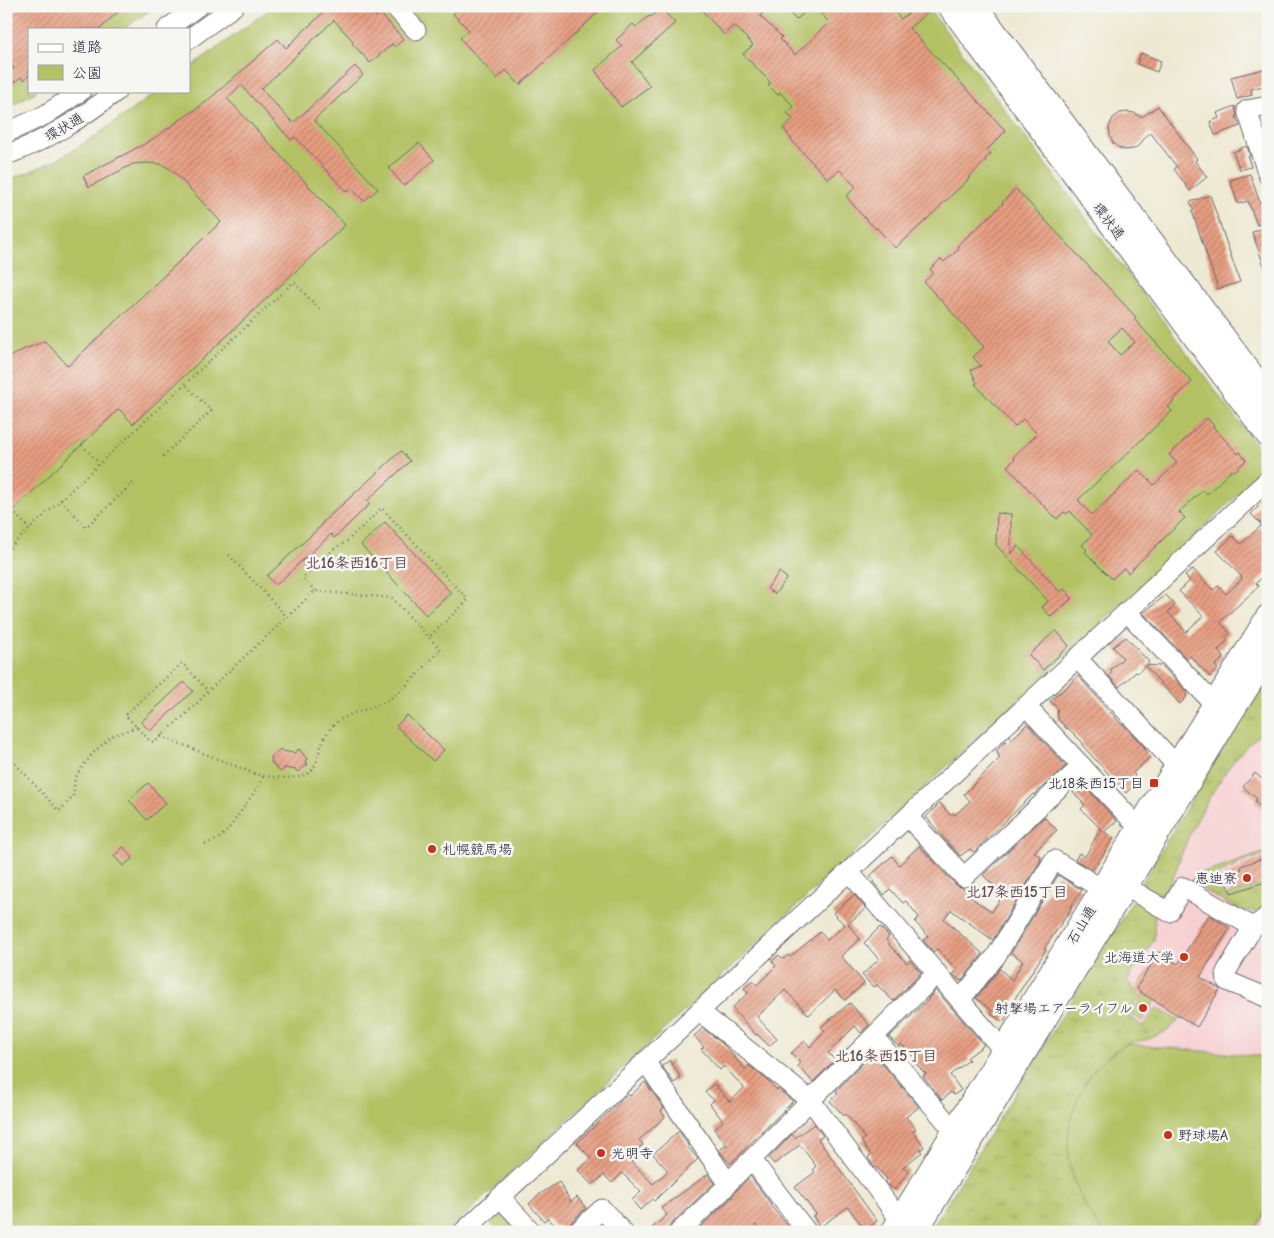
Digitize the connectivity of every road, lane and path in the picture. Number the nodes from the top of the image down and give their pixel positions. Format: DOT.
graph roads {
  1 [pos="198,6"];
  2 [pos="234,6"];
  3 [pos="394,6"];
  4 [pos="950,6"];
  5 [pos="976,6"];
  6 [pos="168,28"];
  7 [pos="416,30"];
  8 [pos="190,38"];
  9 [pos="80,92"];
  10 [pos="117,92"];
  11 [pos="1268,106"];
  12 [pos="6,133"];
  13 [pos="6,156"];
  14 [pos="1268,175"];
  15 [pos="321,311"];
  16 [pos="185,384"];
  17 [pos="1268,397"];
  18 [pos="1268,435"];
  19 [pos="82,445"];
  20 [pos="163,456"];
  21 [pos="100,463"];
  22 [pos="1268,480"];
  23 [pos="134,482"];
  24 [pos="60,500"];
  25 [pos="12,511"];
  26 [pos="30,529"];
  27 [pos="6,551"];
  28 [pos="229,555"];
  29 [pos="315,591"];
  30 [pos="1127,612"];
  31 [pos="287,617"];
  32 [pos="1268,618"];
  33 [pos="429,637"];
  34 [pos="1268,654"];
  35 [pos="1077,658"];
  36 [pos="208,691"];
  37 [pos="1214,704"];
  38 [pos="1026,706"];
  39 [pos="137,727"];
  40 [pos="161,736"];
  41 [pos="12,760"];
  42 [pos="1082,766"];
  43 [pos="1177,766"];
  44 [pos="263,776"];
  45 [pos="908,817"];
  46 [pos="1139,828"];
  47 [pos="205,844"];
  48 [pos="849,872"];
  49 [pos="1114,888"];
  50 [pos="1268,915"];
  51 [pos="1252,927"];
  52 [pos="937,974"];
  53 [pos="1268,998"];
  54 [pos="960,1000"];
  55 [pos="699,1011"];
  56 [pos="874,1037"];
  57 [pos="1004,1051"];
  58 [pos="645,1061"];
  59 [pos="811,1101"];
  60 [pos="955,1132"];
  61 [pos="752,1160"];
  62 [pos="728,1183"];
  63 [pos="500,1197"];
  64 [pos="906,1229"];
  65 [pos="463,1232"];
  66 [pos="532,1232"];
  67 [pos="577,1232"];
  68 [pos="623,1232"];
  69 [pos="679,1232"];
  70 [pos="807,1232"];
  1 -- 6 [label="street"];
  2 -- 8 [label="street"];
  3 -- 7 [label="street"];
  4 -- 18 [label="main road, 環状通"];
  5 -- 17 [label="main road, 環状通"];
  9 -- 12 [label="street, 環状通"];
  10 -- 13 [label="street, 環状通"];
  11 -- 14 [label="street"];
  15 -- 16 [label="path"];
  16 -- 20 [label="path"];
  16 -- 21 [label="path"];
  19 -- 21 [label="path"];
  21 -- 24 [label="path"];
  22 -- 30 [label="street"];
  23 -- 24 [label="path"];
  24 -- 26 [label="path"];
  25 -- 26 [label="path"];
  26 -- 27 [label="path"];
  28 -- 31 [label="path"];
  29 -- 31 [label="path"];
  29 -- 33 [label="path"];
  29 -- 33 [label="path"];
  30 -- 35 [label="street"];
  30 -- 37 [label="street"];
  31 -- 36 [label="path"];
  32 -- 37 [label="main road, 石山通"];
  33 -- 44 [label="path"];
  34 -- 49 [label="main road, 石山通"];
  35 -- 38 [label="street"];
  35 -- 43 [label="street"];
  36 -- 39 [label="path"];
  36 -- 40 [label="path"];
  37 -- 43 [label="main road, 石山通"];
  38 -- 42 [label="street"];
  38 -- 45 [label="street"];
  39 -- 40 [label="path"];
  39 -- 41 [label="path"];
  40 -- 44 [label="path"];
  42 -- 45 [label="street"];
  42 -- 46 [label="street"];
  43 -- 46 [label="main road, 石山通"];
  44 -- 47 [label="path"];
  45 -- 48 [label="street"];
  46 -- 49 [label="main road, 石山通"];
  48 -- 52 [label="street"];
  48 -- 55 [label="street"];
  49 -- 51 [label="street"];
  49 -- 54 [label="street"];
  49 -- 57 [label="main road, 石山通"];
  49 -- 64 [label="main road, 石山通"];
  50 -- 51 [label="street"];
  51 -- 53 [label="street"];
  52 -- 54 [label="street"];
  52 -- 56 [label="street"];
  54 -- 57 [label="street"];
  55 -- 58 [label="street"];
  55 -- 59 [label="street"];
  56 -- 59 [label="street"];
  56 -- 60 [label="street"];
  57 -- 60 [label="main road, 石山通"];
  58 -- 62 [label="street"];
  58 -- 63 [label="street"];
  59 -- 61 [label="street"];
  59 -- 64 [label="street"];
  60 -- 64 [label="main road, 石山通"];
  61 -- 62 [label="street"];
  61 -- 70 [label="street"];
  62 -- 69 [label="street"];
  63 -- 65 [label="street"];
  63 -- 66 [label="street"];
  67 -- 68 [label="street"];
}
